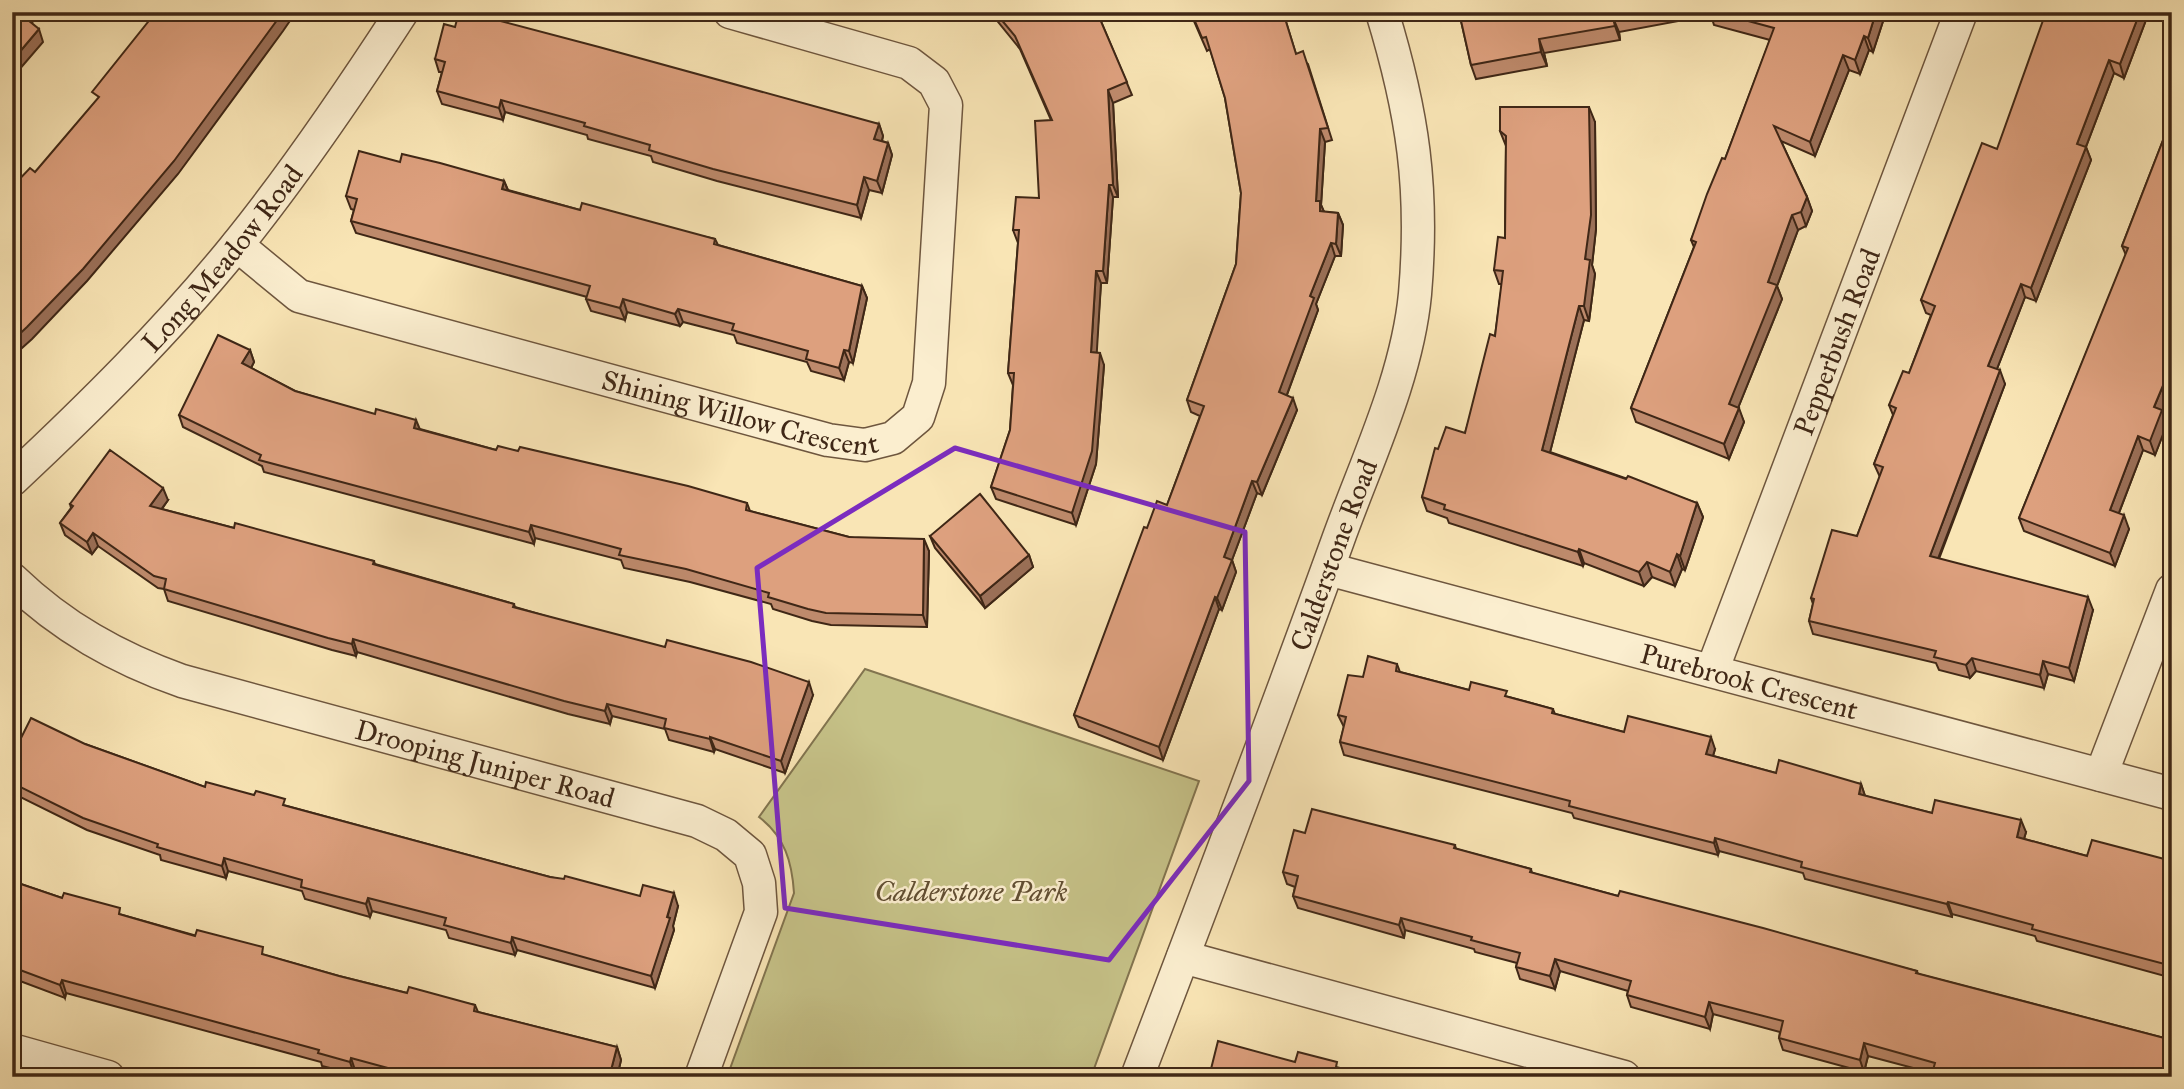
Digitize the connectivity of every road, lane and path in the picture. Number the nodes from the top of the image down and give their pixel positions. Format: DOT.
graph roads {
  1 [pos="402,12"];
  2 [pos="730,12"];
  3 [pos="1382,12"];
  4 [pos="1961,12"];
  5 [pos="237,245"];
  6 [pos="12,481"];
  7 [pos="1328,569"];
  8 [pos="12,579"];
  9 [pos="2172,590"];
  10 [pos="1712,671"];
  11 [pos="2101,775"];
  12 [pos="2172,794"];
  13 [pos="1183,957"];
  14 [pos="12,1050"];
  15 [pos="108,1077"];
  16 [pos="701,1077"];
  17 [pos="1137,1077"];
  18 [pos="1624,1077"];
  1 -- 5 [label="street, Long Meadow Road"];
  2 -- 5 [label="street, Shining Willow Crescent"];
  3 -- 7 [label="street, Calderstone Road"];
  4 -- 10 [label="street, Pepperbush Road"];
  5 -- 6 [label="street, Long Meadow Road"];
  7 -- 10 [label="street, Purebrook Crescent"];
  7 -- 13 [label="street, Calderstone Road"];
  8 -- 16 [label="street, Drooping Juniper Road"];
  9 -- 11 [label="street"];
  10 -- 11 [label="street, Purebrook Crescent"];
  11 -- 12 [label="street, Purebrook Crescent"];
  13 -- 17 [label="street, Calderstone Road"];
  13 -- 18 [label="street"];
  14 -- 15 [label="street"];
}
